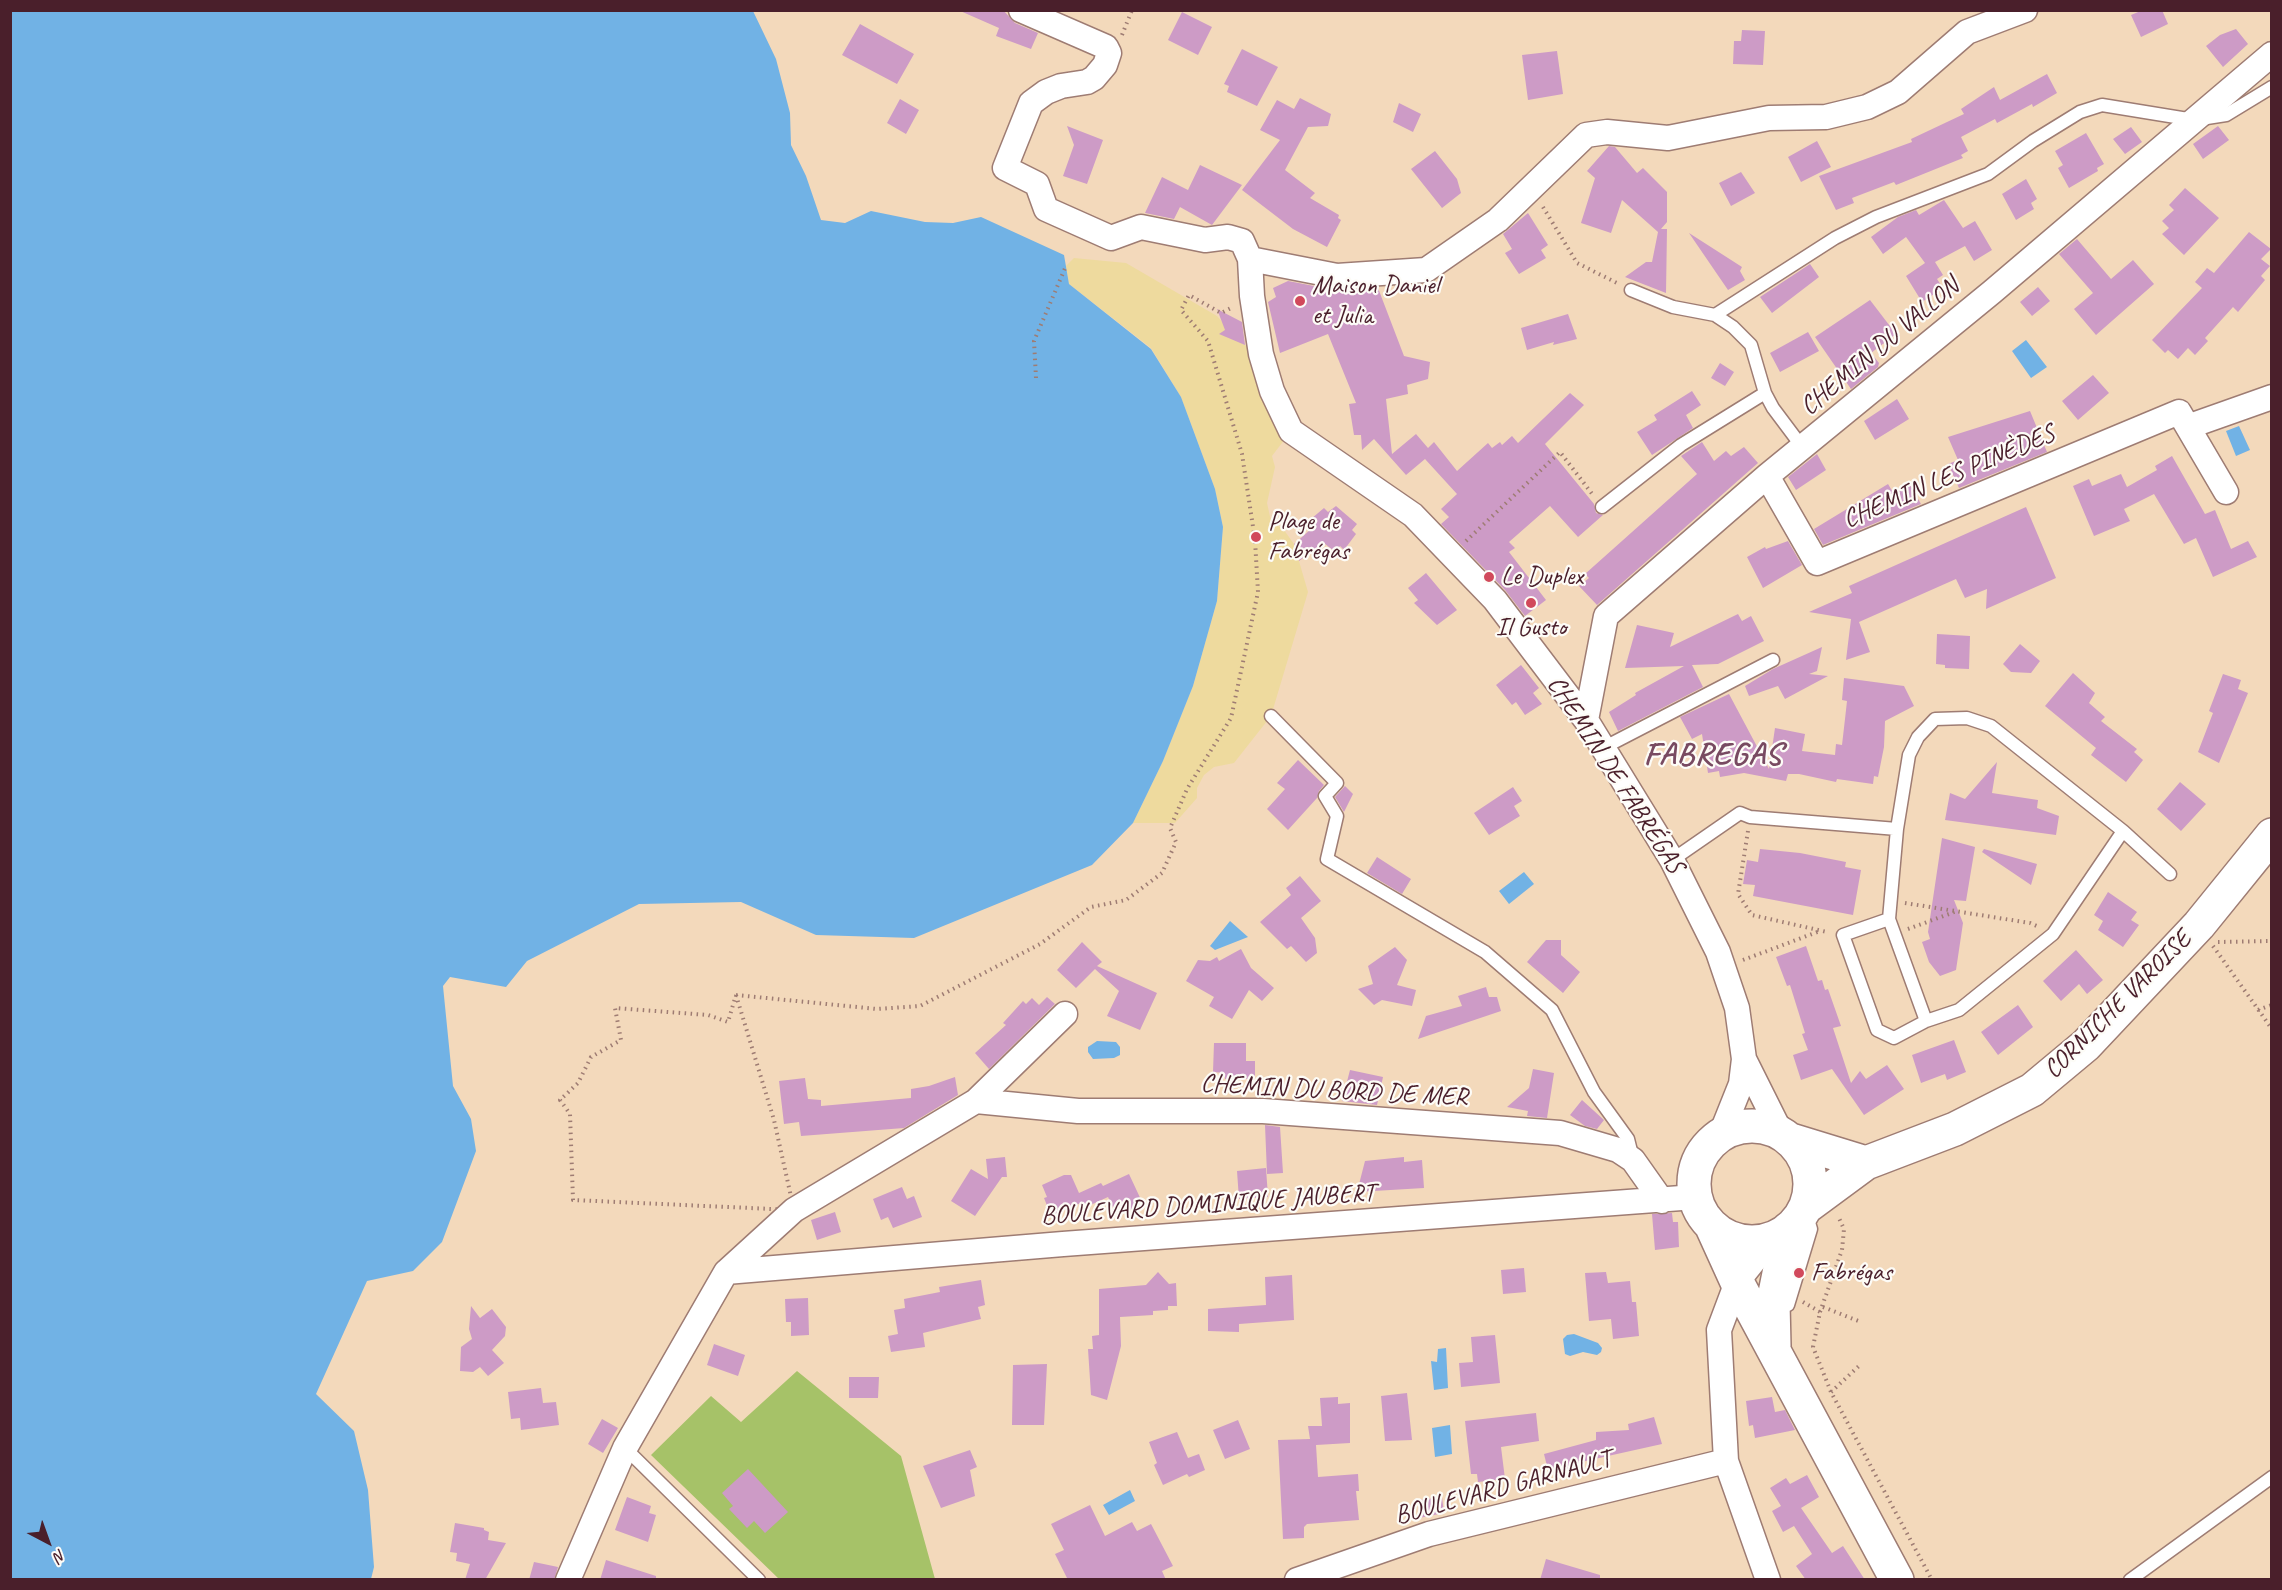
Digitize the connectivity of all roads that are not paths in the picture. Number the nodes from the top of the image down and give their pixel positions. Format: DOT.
graph roads {
  1 [pos="1021,10"];
  2 [pos="2025,10"];
  3 [pos="2271,54"];
  4 [pos="2271,87"];
  5 [pos="2194,120"];
  6 [pos="1246,250"];
  7 [pos="1631,290"];
  8 [pos="1714,315"];
  9 [pos="1765,393"];
  10 [pos="2271,397"];
  11 [pos="2190,426"];
  12 [pos="1803,448"];
  13 [pos="1767,477"];
  14 [pos="2226,492"];
  15 [pos="1602,507"];
  16 [pos="1773,660"];
  17 [pos="1271,716"];
  18 [pos="1586,720"];
  19 [pos="1603,748"];
  20 [pos="1897,829"];
  21 [pos="2123,831"];
  22 [pos="2271,835"];
  23 [pos="1672,860"];
  24 [pos="2170,874"];
  25 [pos="1889,920"];
  26 [pos="1065,1014"];
  27 [pos="1926,1021"];
  28 [pos="1744,1059"];
  29 [pos="976,1101"];
  30 [pos="1721,1134"];
  31 [pos="1786,1136"];
  32 [pos="1633,1160"];
  33 [pos="1866,1163"];
  34 [pos="1695,1197"];
  35 [pos="1662,1201"];
  36 [pos="1797,1217"];
  37 [pos="1713,1227"];
  38 [pos="726,1272"];
  39 [pos="1737,1282"];
  40 [pos="1774,1352"];
  41 [pos="625,1448"];
  42 [pos="1726,1461"];
  43 [pos="2271,1477"];
  44 [pos="568,1580"];
  45 [pos="759,1580"];
  46 [pos="1297,1580"];
  47 [pos="1768,1580"];
  48 [pos="1897,1580"];
  49 [pos="2130,1580"];
  1 -- 6 [label="street"];
  2 -- 6 [label="street"];
  3 -- 5 [label="street, CHEMIN DU VALLON"];
  4 -- 5 [label="lane"];
  5 -- 8 [label="lane"];
  5 -- 12 [label="street, CHEMIN DU VALLON"];
  6 -- 18 [label="street, CHEMIN DE FABRÉGAS"];
  7 -- 8 [label="lane"];
  8 -- 9 [label="lane"];
  9 -- 12 [label="lane"];
  9 -- 15 [label="lane"];
  10 -- 11 [label="street"];
  11 -- 13 [label="street, CHEMIN LES PINÈDES"];
  11 -- 14 [label="street"];
  12 -- 13 [label="street, CHEMIN DU VALLON"];
  13 -- 18 [label="street, CHEMIN DU VALLON"];
  16 -- 19 [label="lane"];
  17 -- 32 [label="lane"];
  18 -- 19 [label="street, CHEMIN DE FABRÉGAS"];
  19 -- 23 [label="street, CHEMIN DE FABRÉGAS"];
  20 -- 21 [label="lane"];
  20 -- 23 [label="lane"];
  20 -- 25 [label="lane"];
  21 -- 24 [label="lane"];
  21 -- 27 [label="lane"];
  22 -- 33 [label="street, CORNICHE VAROISE"];
  23 -- 28 [label="street, CHEMIN DE FABRÉGAS"];
  25 -- 27 [label="lane"];
  25 -- 27 [label="lane"];
  26 -- 29 [label="street"];
  28 -- 30 [label="street, CHEMIN DE FABRÉGAS"];
  28 -- 31 [label="street, CHEMIN DE FABRÉGAS"];
  29 -- 32 [label="street, CHEMIN DU BORD DE MER"];
  29 -- 38 [label="street"];
  30 -- 31 [label="street"];
  30 -- 34 [label="street"];
  31 -- 33 [label="street"];
  31 -- 36 [label="street"];
  32 -- 35 [label="street, CHEMIN DU BORD DE MER"];
  33 -- 36 [label="street, CORNICHE VAROISE"];
  34 -- 35 [label="street, BOULEVARD DOMINIQUE JAUBERT"];
  34 -- 37 [label="street"];
  35 -- 38 [label="street, BOULEVARD DOMINIQUE JAUBERT"];
  36 -- 37 [label="street"];
  36 -- 39 [label="street"];
  36 -- 40 [label="street"];
  37 -- 39 [label="street"];
  38 -- 41 [label="street"];
  39 -- 40 [label="street"];
  39 -- 42 [label="street"];
  40 -- 48 [label="street"];
  41 -- 44 [label="street"];
  41 -- 45 [label="lane"];
  42 -- 46 [label="street, BOULEVARD GARNAULT"];
  42 -- 47 [label="street"];
  43 -- 49 [label="lane"];
}
